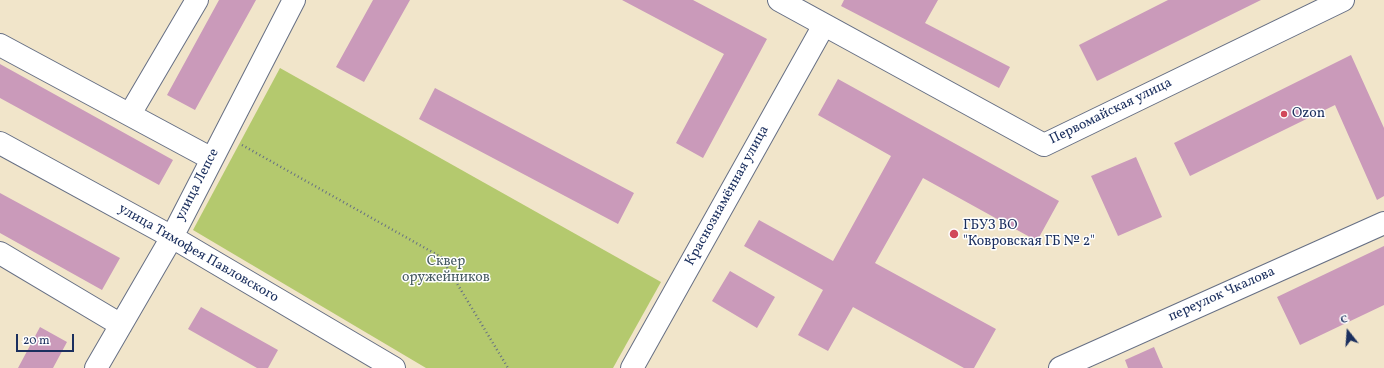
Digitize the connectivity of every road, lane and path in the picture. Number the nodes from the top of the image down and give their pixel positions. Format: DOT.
graph roads {
  1 [pos="197,0"];
  2 [pos="294,0"];
  3 [pos="779,0"];
  4 [pos="1342,0"];
  5 [pos="824,25"];
  6 [pos="0,45"];
  7 [pos="130,114"];
  8 [pos="224,135"];
  9 [pos="0,143"];
  10 [pos="212,159"];
  11 [pos="1384,223"];
  12 [pos="172,237"];
  13 [pos="0,253"];
  14 [pos="121,325"];
  15 [pos="96,368"];
  16 [pos="394,368"];
  17 [pos="508,368"];
  18 [pos="632,368"];
  19 [pos="1060,368"];
  1 -- 7 [label="street"];
  2 -- 8 [label="street, улица Лепсе"];
  3 -- 5 [label="street, Первомайская улица"];
  4 -- 5 [label="street, Первомайская улица"];
  5 -- 18 [label="street, Краснознамённая улица"];
  6 -- 7 [label="street"];
  7 -- 10 [label="street"];
  8 -- 10 [label="street, улица Лепсе"];
  8 -- 17 [label="path"];
  9 -- 12 [label="street, улица Тимофея Павловского"];
  10 -- 12 [label="street, улица Лепсе"];
  11 -- 19 [label="street, переулок Чкалова"];
  12 -- 14 [label="street, улица Лепсе"];
  12 -- 16 [label="street, улица Тимофея Павловского"];
  13 -- 14 [label="street"];
  14 -- 15 [label="street, улица Лепсе"];
}
